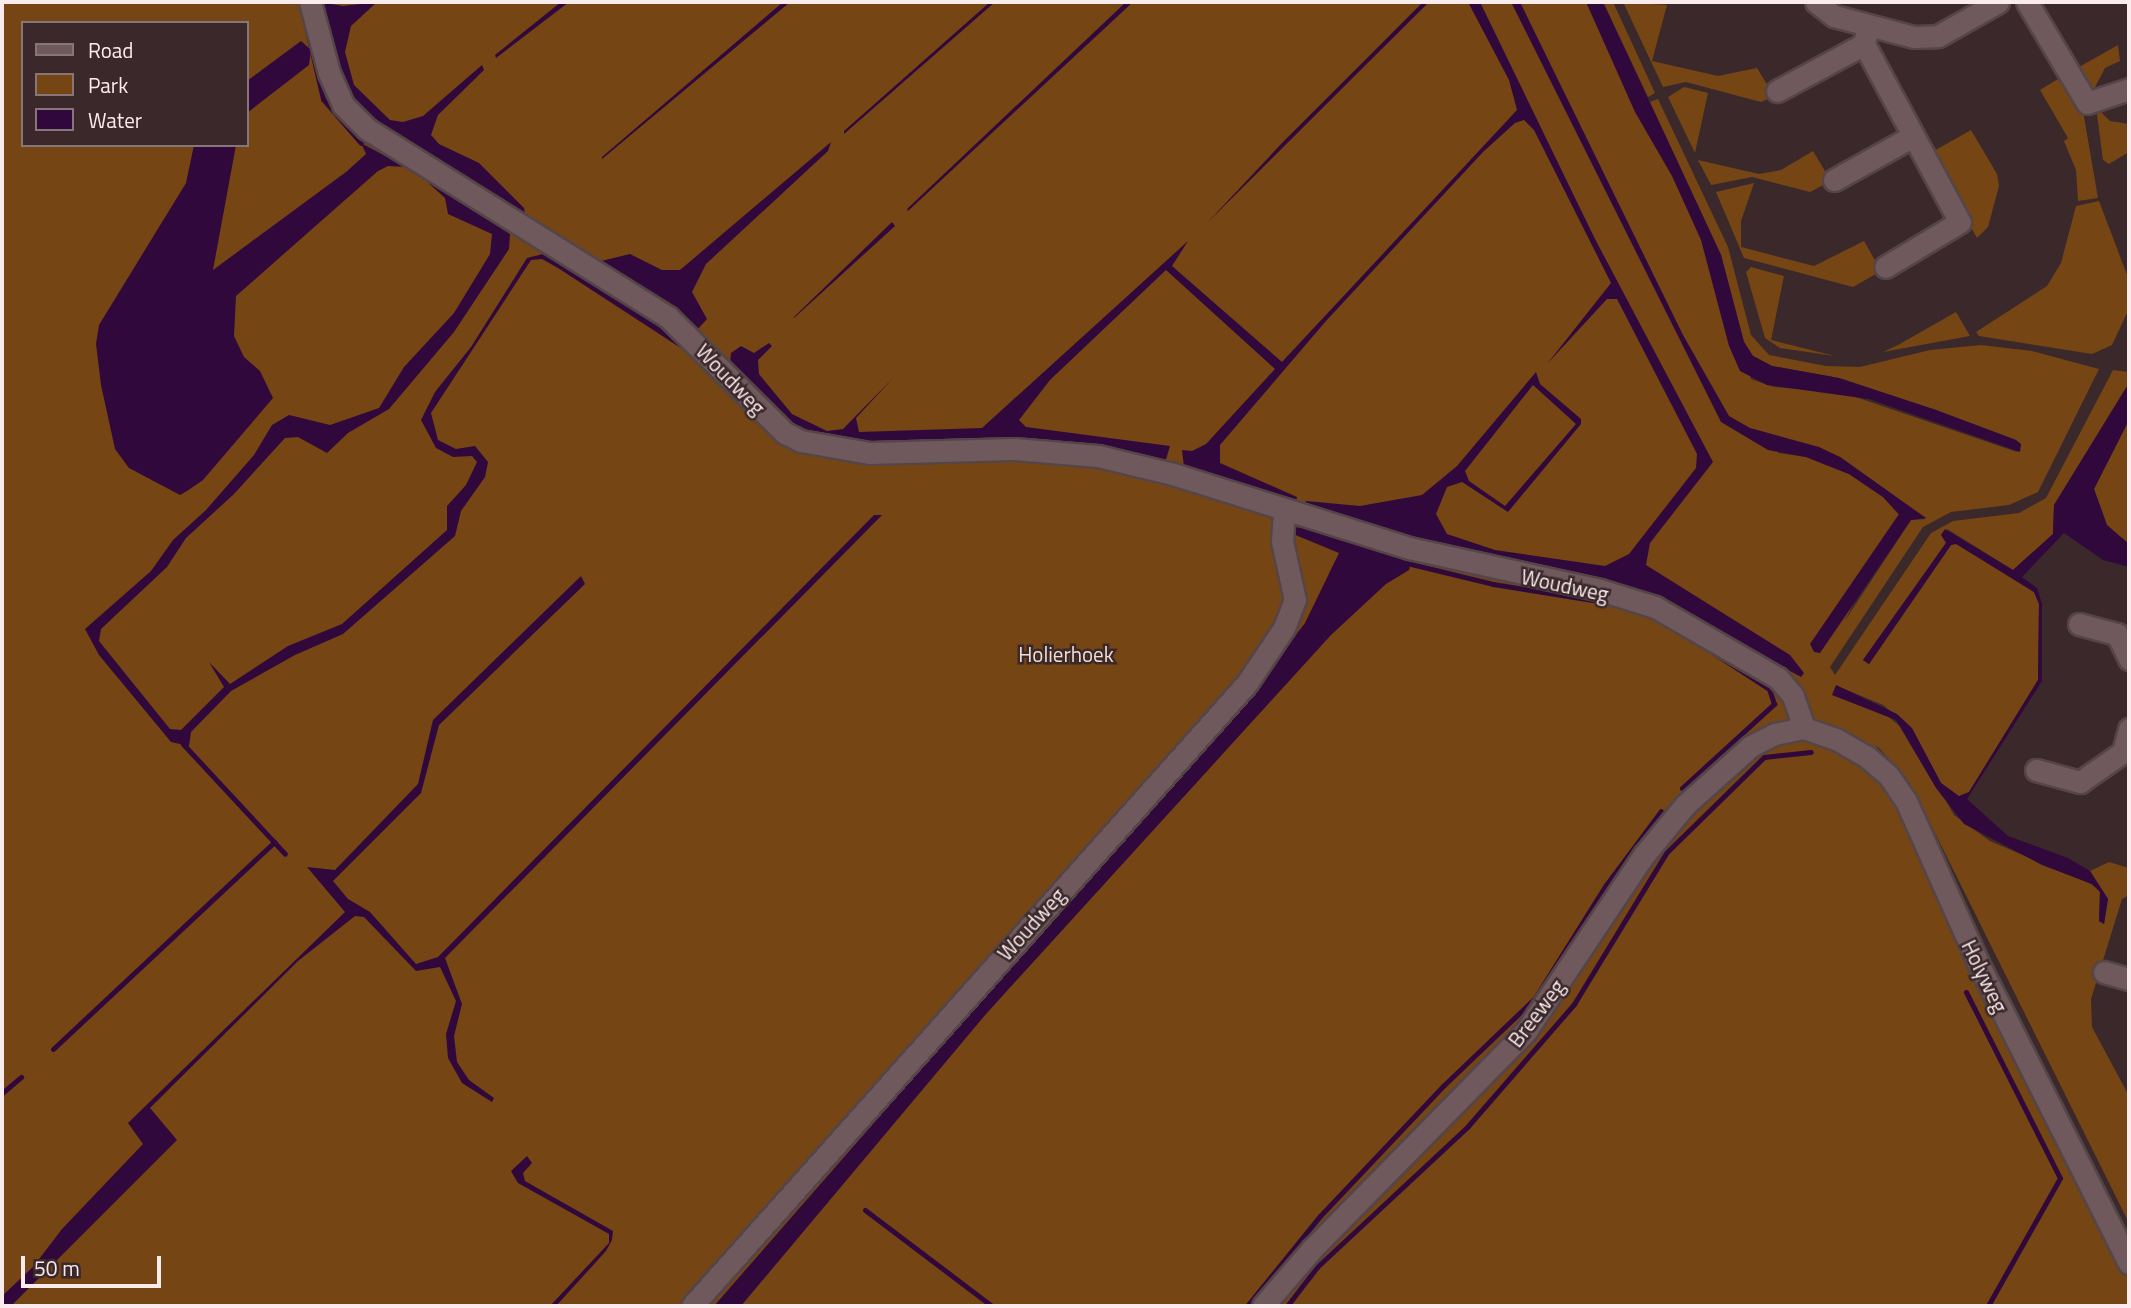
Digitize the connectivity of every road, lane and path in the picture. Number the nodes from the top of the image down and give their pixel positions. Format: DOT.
graph roads {
  1 [pos="310,2"];
  2 [pos="1816,2"];
  3 [pos="1998,2"];
  4 [pos="2027,2"];
  5 [pos="1866,35"];
  6 [pos="2129,89"];
  7 [pos="1777,91"];
  8 [pos="1913,136"];
  9 [pos="1834,180"];
  10 [pos="1885,267"];
  11 [pos="1284,510"];
  12 [pos="2079,624"];
  13 [pos="2129,659"];
  14 [pos="1804,728"];
  15 [pos="2129,729"];
  16 [pos="2126,752"];
  17 [pos="2036,770"];
  18 [pos="2104,972"];
  19 [pos="2129,979"];
  20 [pos="2129,1263"];
  21 [pos="692,1306"];
  22 [pos="1263,1306"];
  1 -- 11 [label="street, Woudweg"];
  2 -- 5 [label="street"];
  3 -- 5 [label="street"];
  4 -- 6 [label="street"];
  5 -- 7 [label="street"];
  5 -- 8 [label="street"];
  8 -- 9 [label="street"];
  8 -- 10 [label="street"];
  11 -- 14 [label="street, Woudweg"];
  11 -- 21 [label="street, Woudweg"];
  12 -- 13 [label="street"];
  14 -- 20 [label="street, Holyweg"];
  14 -- 22 [label="street, Breeweg"];
  15 -- 16 [label="street"];
  16 -- 17 [label="street"];
  18 -- 19 [label="street"];
}
